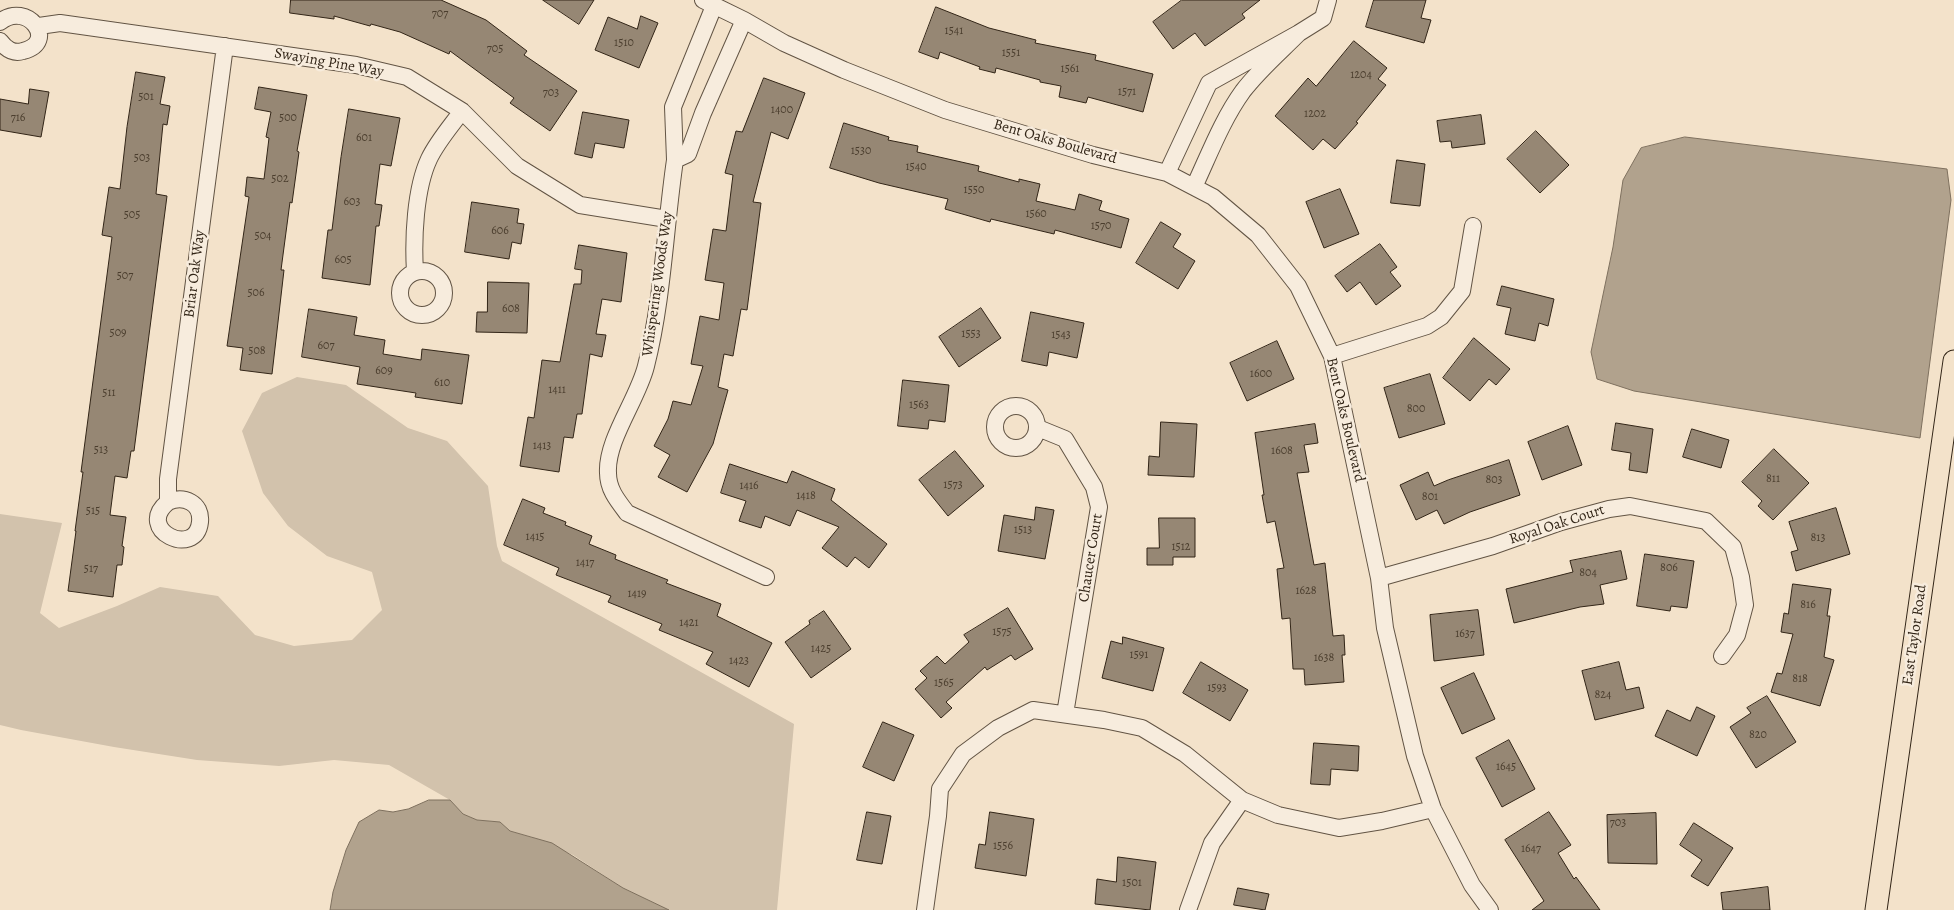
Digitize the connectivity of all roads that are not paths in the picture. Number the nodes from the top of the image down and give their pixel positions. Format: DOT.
graph roads {
  1 [pos="1328,0"];
  2 [pos="709,3"];
  3 [pos="744,20"];
  4 [pos="0,22"];
  5 [pos="39,26"];
  6 [pos="1298,33"];
  7 [pos="0,41"];
  8 [pos="225,46"];
  9 [pos="462,111"];
  10 [pos="675,160"];
  11 [pos="1167,173"];
  12 [pos="1194,187"];
  13 [pos="667,219"];
  14 [pos="1472,226"];
  15 [pos="415,272"];
  16 [pos="1332,356"];
  17 [pos="1954,360"];
  18 [pos="1038,428"];
  19 [pos="168,502"];
  20 [pos="766,577"];
  21 [pos="1379,578"];
  22 [pos="1722,656"];
  23 [pos="1066,714"];
  24 [pos="1242,800"];
  25 [pos="1433,809"];
  26 [pos="925,910"];
  27 [pos="1188,910"];
  28 [pos="1490,910"];
  29 [pos="1876,910"];
  1 -- 6 [label="street"];
  2 -- 3 [label="street, Bent Oaks Boulevard"];
  2 -- 10 [label="street, Whispering Woods Way"];
  3 -- 10 [label="street"];
  3 -- 11 [label="street, Bent Oaks Boulevard"];
  4 -- 5 [label="street"];
  5 -- 7 [label="street"];
  5 -- 8 [label="street, Swaying Pine Way"];
  6 -- 11 [label="street"];
  6 -- 12 [label="street"];
  8 -- 9 [label="street, Swaying Pine Way"];
  8 -- 19 [label="street, Briar Oak Way"];
  9 -- 13 [label="street, Swaying Pine Way"];
  9 -- 15 [label="street"];
  10 -- 13 [label="street, Whispering Woods Way"];
  11 -- 12 [label="street, Bent Oaks Boulevard"];
  12 -- 16 [label="street, Bent Oaks Boulevard"];
  13 -- 20 [label="street, Whispering Woods Way"];
  14 -- 16 [label="street"];
  16 -- 21 [label="street, Bent Oaks Boulevard"];
  17 -- 29 [label="main road, East Taylor Road"];
  18 -- 23 [label="street, Chaucer Court"];
  21 -- 22 [label="street, Royal Oak Court"];
  21 -- 25 [label="street, Bent Oaks Boulevard"];
  23 -- 24 [label="street"];
  23 -- 26 [label="street"];
  24 -- 25 [label="street"];
  24 -- 27 [label="street"];
  25 -- 28 [label="street, Bent Oaks Boulevard"];
}
